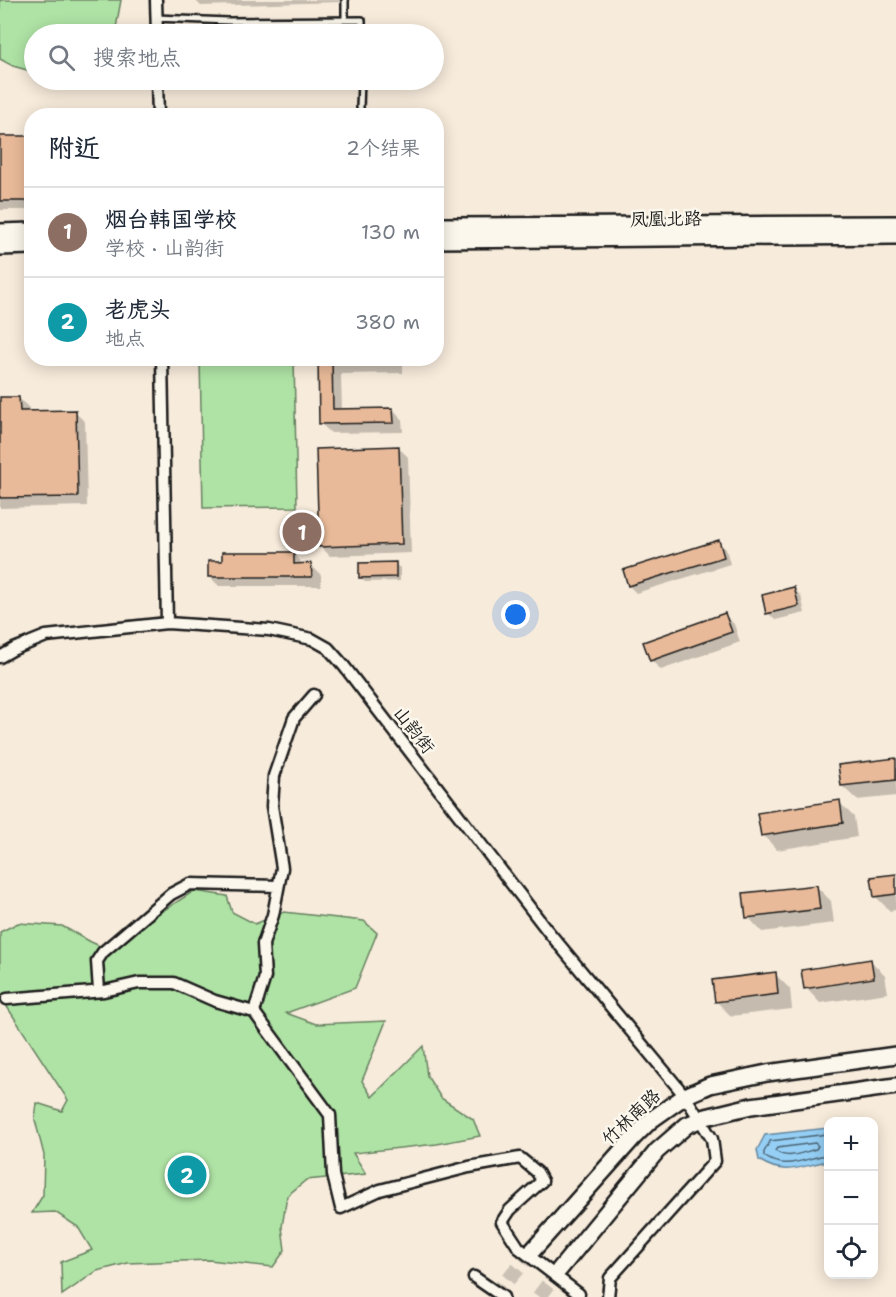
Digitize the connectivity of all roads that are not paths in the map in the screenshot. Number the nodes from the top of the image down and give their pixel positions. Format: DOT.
graph roads {
  1 [pos="156,0"];
  2 [pos="345,0"];
  3 [pos="156,18"];
  4 [pos="345,20"];
  5 [pos="156,24"];
  6 [pos="362,24"];
  7 [pos="158,90"];
  8 [pos="361,90"];
  9 [pos="158,108"];
  10 [pos="360,108"];
  11 [pos="896,224"];
  12 [pos="444,226"];
  13 [pos="24,231"];
  14 [pos="0,232"];
  15 [pos="896,236"];
  16 [pos="444,240"];
  17 [pos="24,246"];
  18 [pos="0,247"];
  19 [pos="162,366"];
  20 [pos="166,623"];
  21 [pos="0,657"];
  22 [pos="314,695"];
  23 [pos="278,886"];
  24 [pos="99,991"];
  25 [pos="8,999"];
  26 [pos="254,1012"];
  27 [pos="896,1055"];
  28 [pos="896,1086"];
  29 [pos="685,1096"];
  30 [pos="699,1120"];
  31 [pos="533,1250"];
  32 [pos="560,1270"];
  33 [pos="474,1277"];
  34 [pos="579,1293"];
  35 [pos="503,1297"];
  36 [pos="608,1297"];
  1 -- 3 [label="street"];
  2 -- 4 [label="lane"];
  3 -- 4 [label="lane"];
  3 -- 5 [label="street"];
  4 -- 6 [label="lane"];
  7 -- 9 [label="street"];
  8 -- 10 [label="lane"];
  11 -- 12 [label="street, 凤凰北路"];
  13 -- 14 [label="street"];
  15 -- 16 [label="street, 凤凰北路"];
  17 -- 18 [label="street"];
  19 -- 20 [label="street"];
  20 -- 21 [label="street, 山韵街"];
  20 -- 29 [label="street, 山韵街"];
  22 -- 23 [label="street"];
  23 -- 24 [label="street"];
  23 -- 26 [label="street"];
  24 -- 25 [label="street"];
  24 -- 26 [label="street"];
  26 -- 34 [label="street"];
  27 -- 29 [label="street, 竹林南路"];
  28 -- 30 [label="street"];
  29 -- 30 [label="street, 山韵街"];
  29 -- 31 [label="street, 竹林南路"];
  30 -- 32 [label="street"];
  30 -- 36 [label="street, 山韵街"];
  33 -- 35 [label="street"];
}
